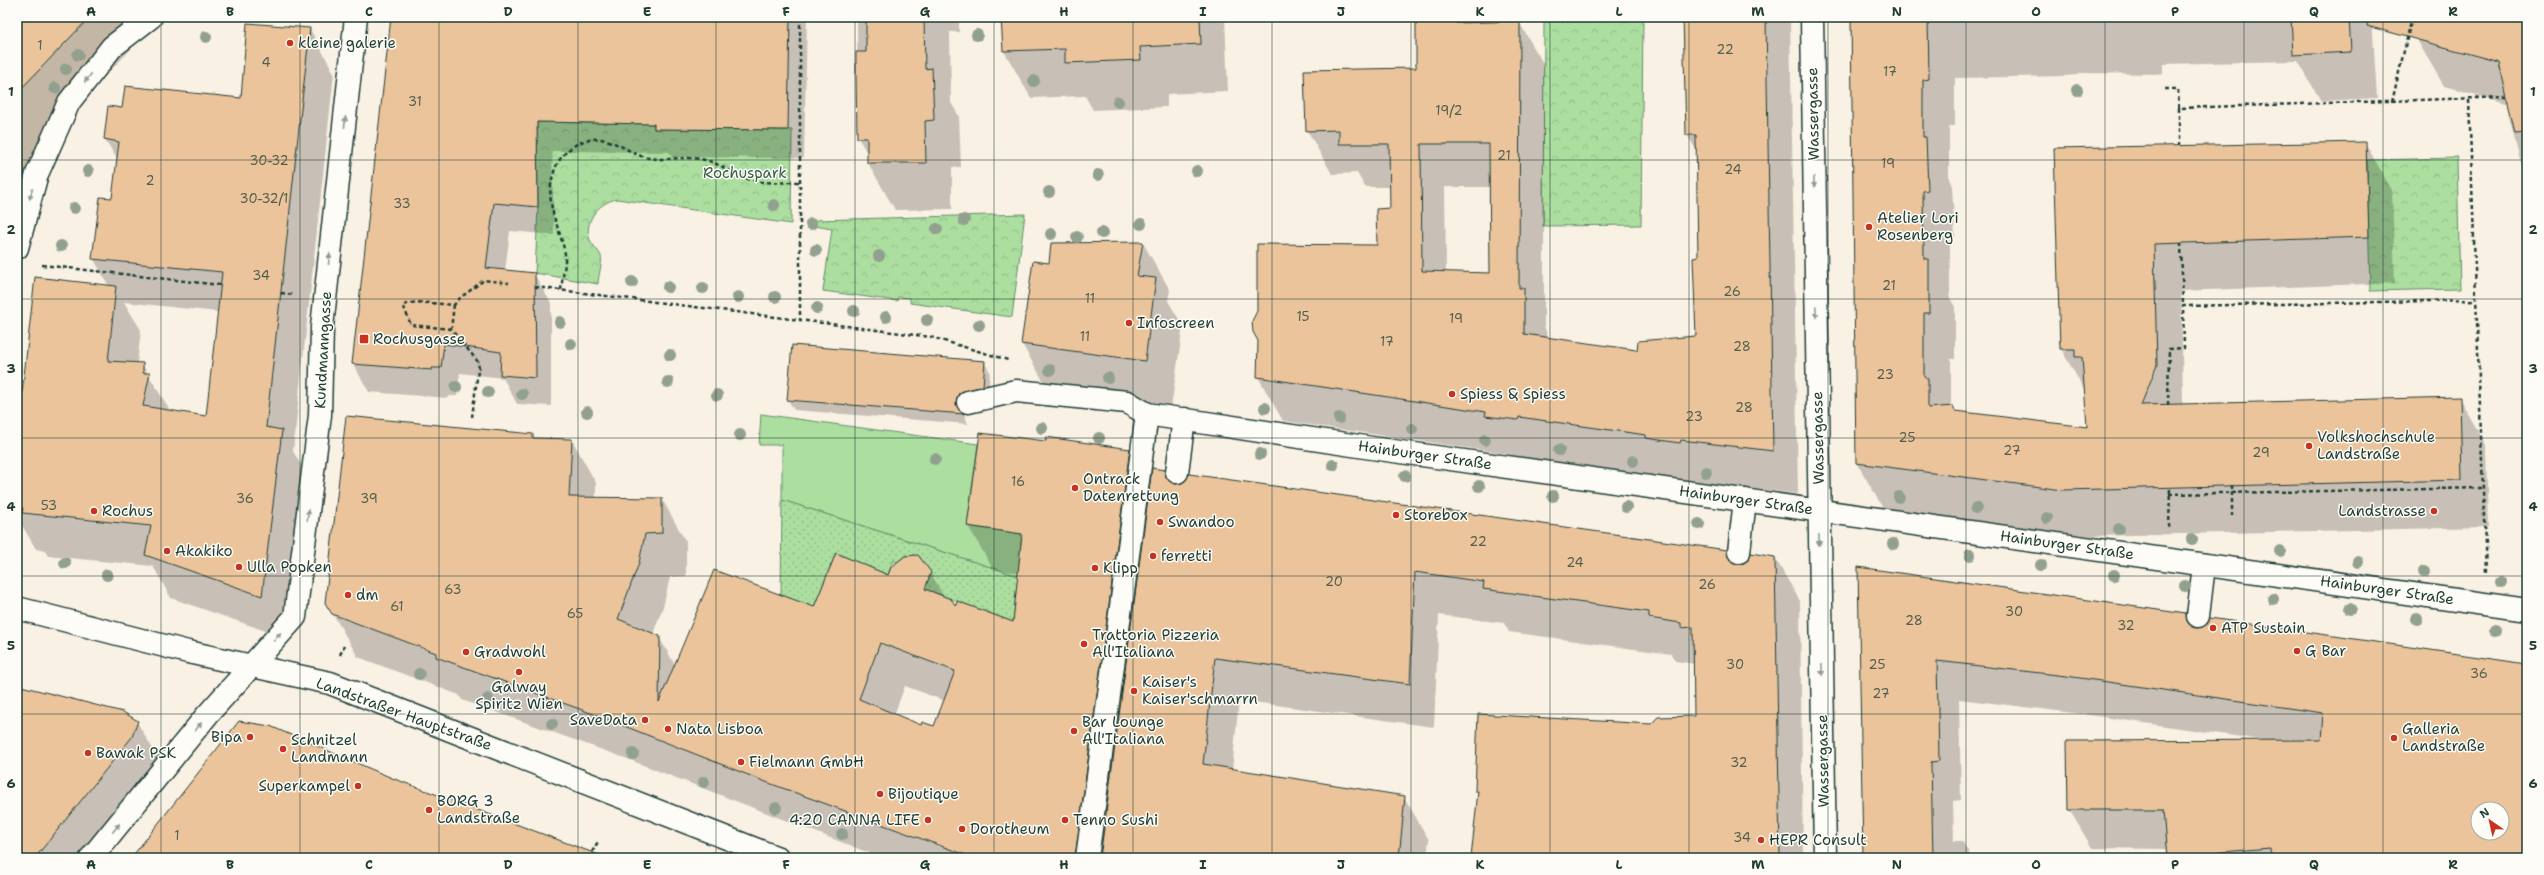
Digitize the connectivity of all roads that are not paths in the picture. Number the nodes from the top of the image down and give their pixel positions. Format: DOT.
graph roads {
  1 [pos="151,17"];
  2 [pos="356,17"];
  3 [pos="1812,17"];
  4 [pos="17,248"];
  5 [pos="968,402"];
  6 [pos="1147,414"];
  7 [pos="1184,419"];
  8 [pos="1177,472"];
  9 [pos="1745,500"];
  10 [pos="1819,510"];
  11 [pos="1739,552"];
  12 [pos="2204,564"];
  13 [pos="17,608"];
  14 [pos="2527,610"];
  15 [pos="2198,616"];
  16 [pos="251,666"];
  17 [pos="92,858"];
  18 [pos="778,858"];
  19 [pos="1087,858"];
  20 [pos="1825,858"];
  1 -- 4 [label="street, one-way"];
  16 -- 2 [label="street, Kundmanngasse, one-way"];
  3 -- 10 [label="street, Wassergasse, one-way"];
  5 -- 6 [label="street, Hainburger Straße"];
  6 -- 7 [label="street, Hainburger Straße"];
  6 -- 19 [label="street"];
  7 -- 8 [label="street"];
  7 -- 9 [label="street, Hainburger Straße"];
  9 -- 10 [label="street, Hainburger Straße"];
  9 -- 11 [label="street"];
  10 -- 12 [label="street, Hainburger Straße"];
  10 -- 20 [label="street, Wassergasse, one-way"];
  12 -- 14 [label="street, Hainburger Straße"];
  12 -- 15 [label="street"];
  13 -- 16 [label="street, Landstraßer Hauptstraße"];
  17 -- 16 [label="street, one-way"];
  16 -- 18 [label="street, Landstraßer Hauptstraße"];
}
